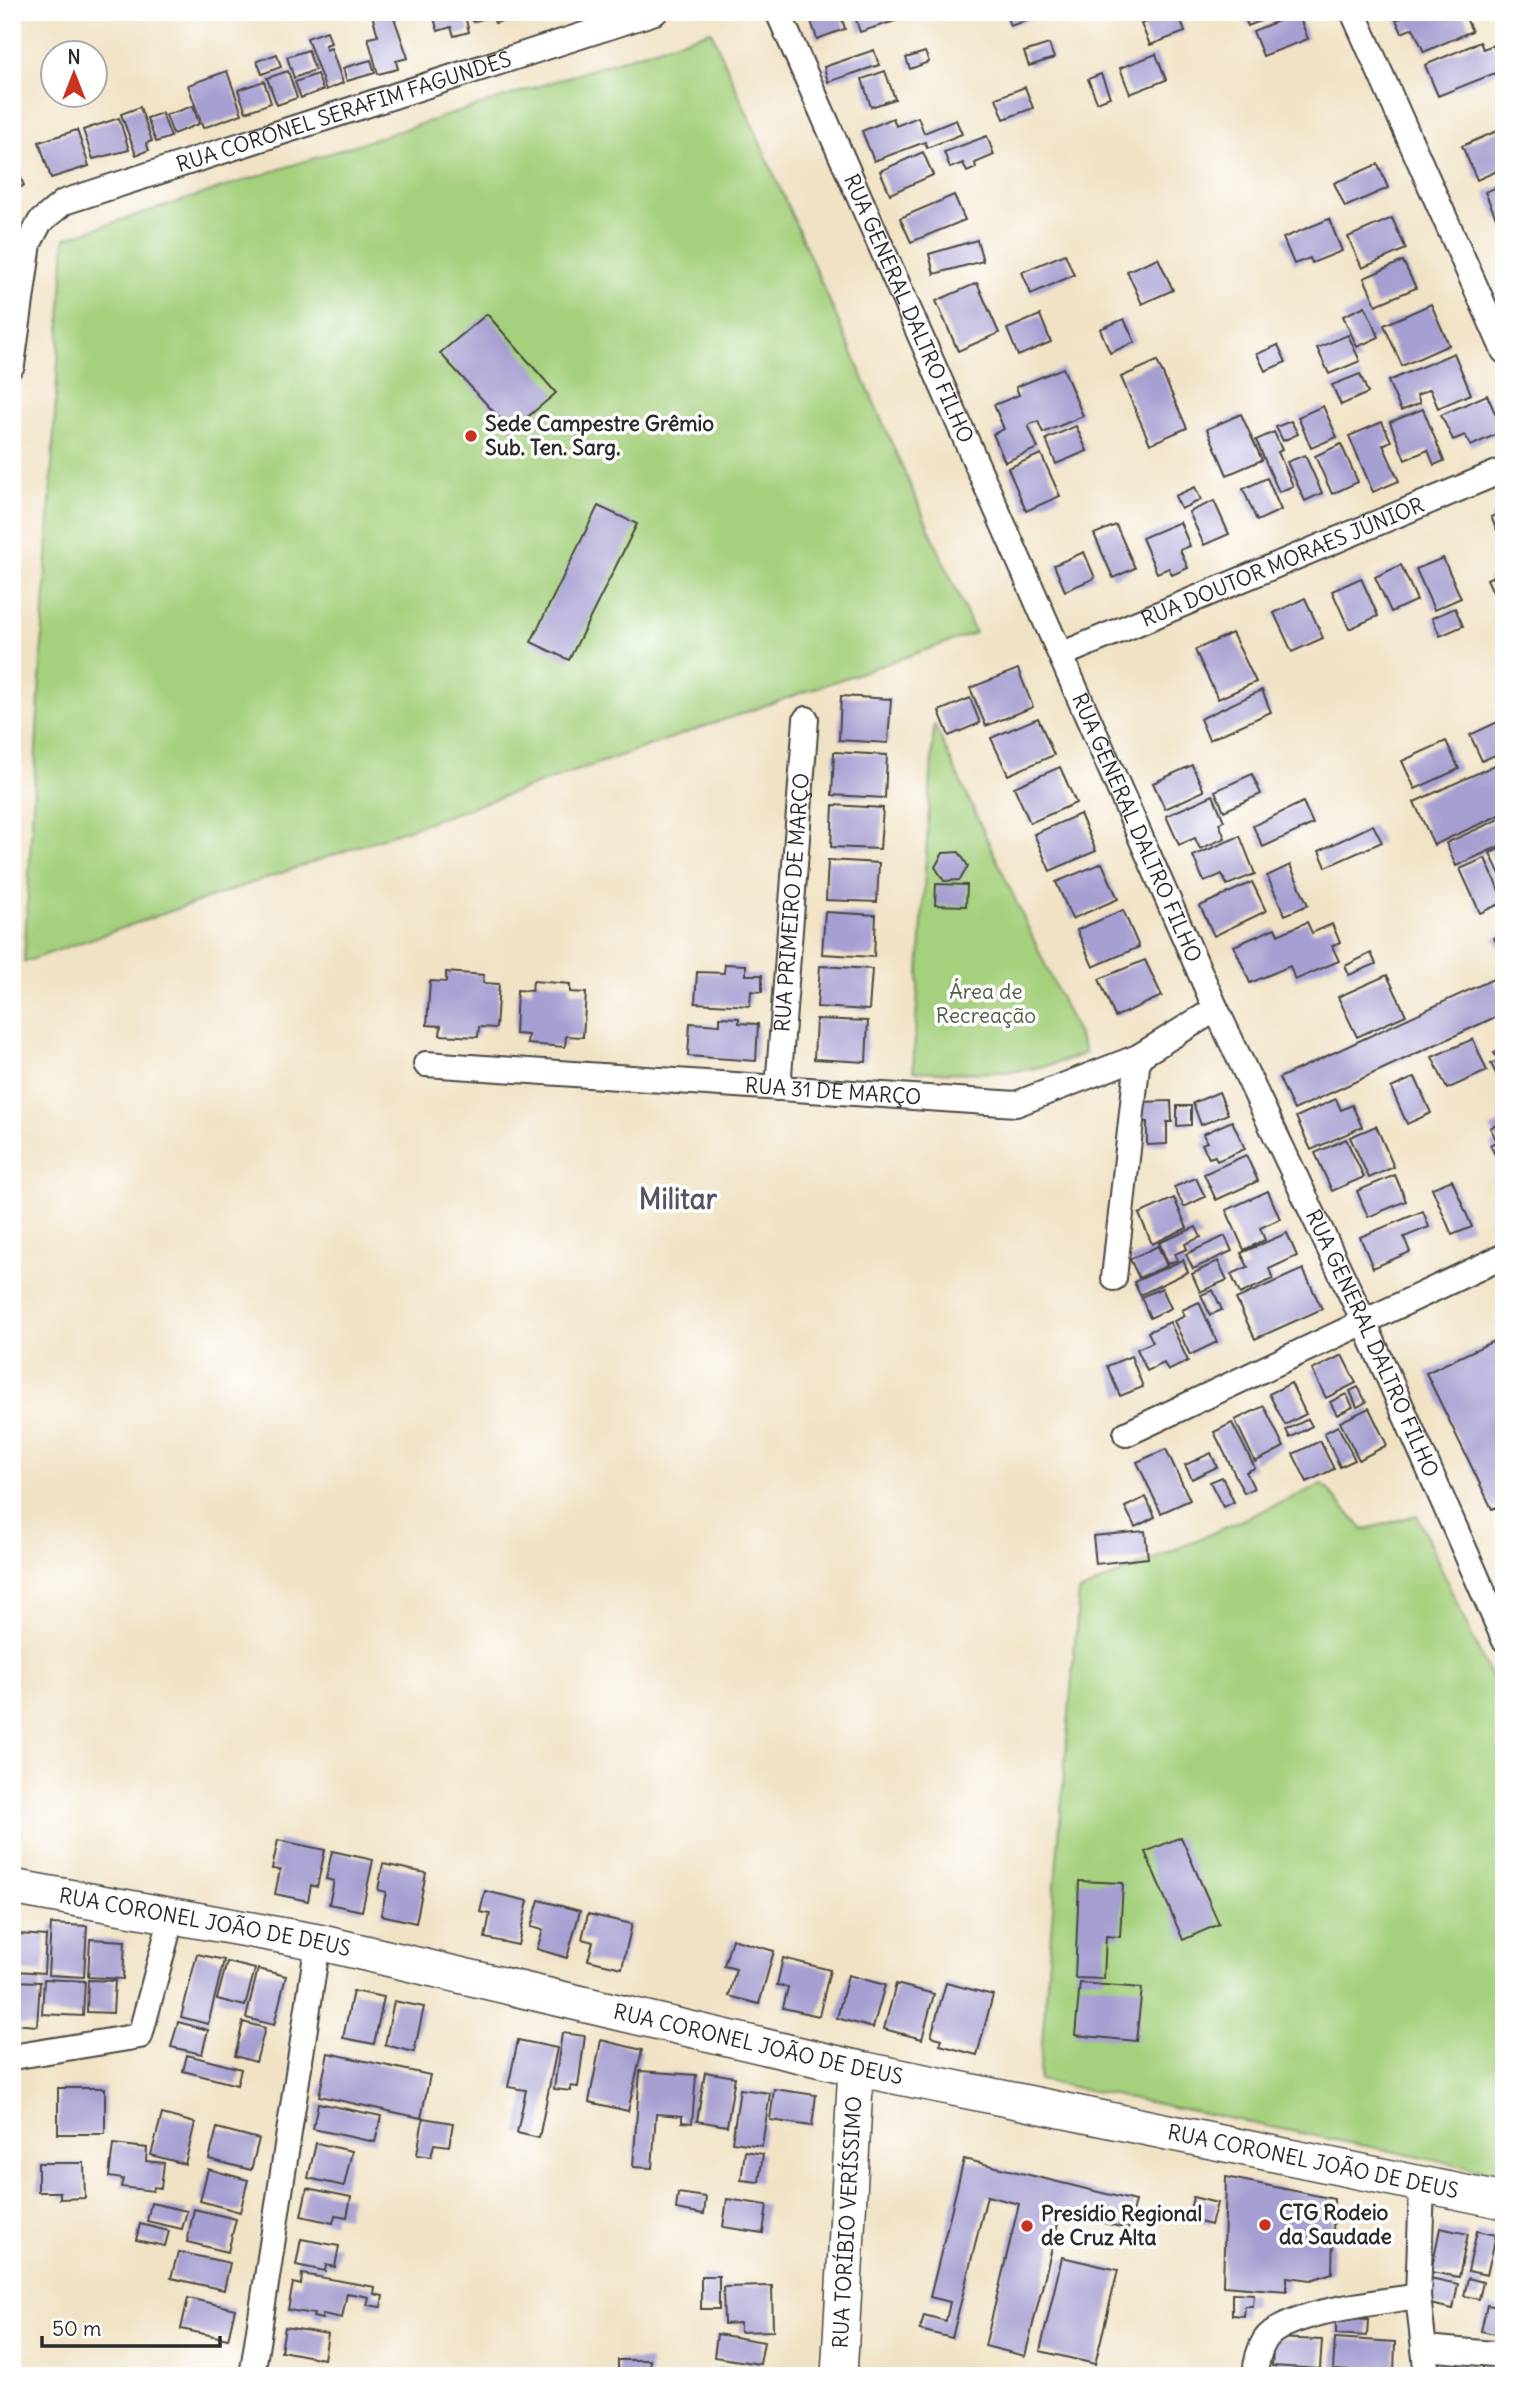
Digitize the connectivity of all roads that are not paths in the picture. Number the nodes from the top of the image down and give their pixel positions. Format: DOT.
graph roads {
  1 [pos="655,12"];
  2 [pos="778,12"];
  3 [pos="1353,12"];
  4 [pos="13,337"];
  5 [pos="1504,351"];
  6 [pos="12,365"];
  7 [pos="1504,470"];
  8 [pos="1063,654"];
  9 [pos="806,719"];
  10 [pos="1216,1009"];
  11 [pos="1138,1057"];
  12 [pos="426,1064"];
  13 [pos="778,1088"];
  14 [pos="1504,1256"];
  15 [pos="1114,1278"];
  16 [pos="1364,1322"];
  17 [pos="1126,1434"];
  18 [pos="1504,1639"];
  19 [pos="12,1887"];
  20 [pos="172,1916"];
  21 [pos="318,1942"];
  22 [pos="12,2057"];
  23 [pos="856,2068"];
  24 [pos="1422,2186"];
  25 [pos="1504,2201"];
  26 [pos="1418,2296"];
  27 [pos="1426,2348"];
  28 [pos="1504,2355"];
  29 [pos="252,2376"];
  30 [pos="839,2376"];
  31 [pos="1255,2376"];
  32 [pos="1427,2376"];
  1 -- 4 [label="street, RUA CORONEL SERAFIM FAGUNDES"];
  2 -- 8 [label="street, RUA GENERAL DALTRO FILHO"];
  3 -- 5 [label="street"];
  4 -- 6 [label="street"];
  7 -- 8 [label="street, RUA DOUTOR MORAES JÚNIOR"];
  8 -- 10 [label="street, RUA GENERAL DALTRO FILHO"];
  9 -- 13 [label="street, RUA PRIMEIRO DE MARÇO"];
  10 -- 11 [label="street, RUA 31 DE MARÇO"];
  10 -- 16 [label="street, RUA GENERAL DALTRO FILHO"];
  11 -- 13 [label="street, RUA 31 DE MARÇO"];
  11 -- 15 [label="street"];
  12 -- 13 [label="street, RUA 31 DE MARÇO"];
  14 -- 16 [label="street"];
  16 -- 17 [label="street"];
  16 -- 18 [label="street, RUA GENERAL DALTRO FILHO"];
  19 -- 20 [label="street, RUA CORONEL JOÃO DE DEUS"];
  20 -- 21 [label="street, RUA CORONEL JOÃO DE DEUS"];
  20 -- 22 [label="street"];
  21 -- 23 [label="street, RUA CORONEL JOÃO DE DEUS"];
  21 -- 29 [label="street"];
  23 -- 24 [label="street, RUA CORONEL JOÃO DE DEUS"];
  23 -- 30 [label="street, RUA TORÍBIO VERÍSSIMO"];
  24 -- 25 [label="street, RUA CORONEL JOÃO DE DEUS"];
  24 -- 26 [label="street"];
  26 -- 27 [label="street"];
  26 -- 31 [label="street"];
  27 -- 28 [label="street"];
  27 -- 32 [label="street"];
}
